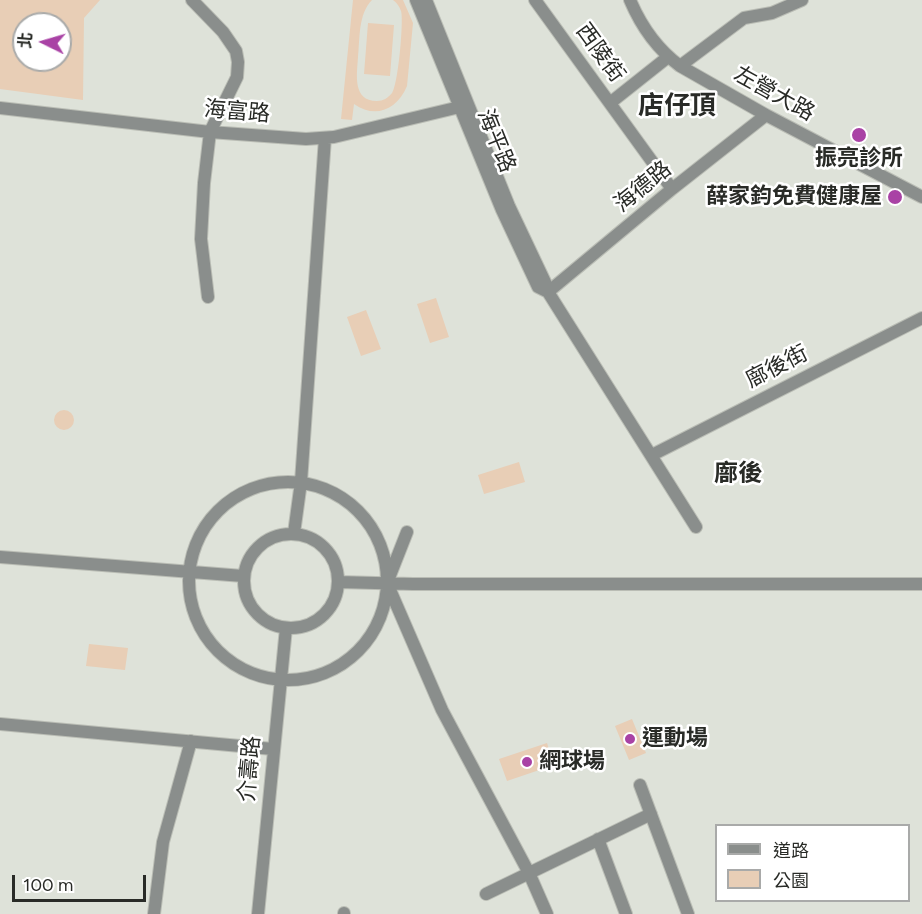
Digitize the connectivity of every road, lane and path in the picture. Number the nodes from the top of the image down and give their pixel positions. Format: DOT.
graph roads {
  1 [pos="192,0"];
  2 [pos="416,0"];
  3 [pos="426,0"];
  4 [pos="535,0"];
  5 [pos="630,0"];
  6 [pos="802,0"];
  7 [pos="668,57"];
  8 [pos="680,66"];
  9 [pos="610,103"];
  10 [pos="464,106"];
  11 [pos="0,108"];
  12 [pos="766,115"];
  13 [pos="210,132"];
  14 [pos="325,138"];
  15 [pos="672,189"];
  16 [pos="922,197"];
  17 [pos="548,292"];
  18 [pos="208,297"];
  19 [pos="922,318"];
  20 [pos="652,455"];
  21 [pos="301,482"];
  22 [pos="696,527"];
  23 [pos="407,532"];
  24 [pos="294,533"];
  25 [pos="0,557"];
  26 [pos="189,571"];
  27 [pos="243,576"];
  28 [pos="338,582"];
  29 [pos="387,583"];
  30 [pos="922,584"];
  31 [pos="286,628"];
  32 [pos="280,681"];
  33 [pos="0,724"];
  34 [pos="191,741"];
  35 [pos="273,749"];
  36 [pos="640,785"];
  37 [pos="651,814"];
  38 [pos="598,839"];
  39 [pos="529,873"];
  40 [pos="486,894"];
  41 [pos="154,914"];
  42 [pos="258,914"];
  43 [pos="547,914"];
  44 [pos="626,914"];
  45 [pos="688,914"];
  1 -- 13 [label="street"];
  2 -- 10 [label="street, 海平路"];
  3 -- 10 [label="street, 海平路"];
  4 -- 9 [label="street, 西陵街"];
  5 -- 7 [label="street, 左營大路"];
  6 -- 8 [label="street"];
  7 -- 8 [label="street, 左營大路"];
  7 -- 9 [label="street"];
  8 -- 12 [label="street, 左營大路"];
  9 -- 15 [label="street, 西陵街"];
  10 -- 14 [label="street, 海富路"];
  10 -- 17 [label="street, 海平路"];
  11 -- 13 [label="street, 海富路"];
  12 -- 15 [label="street, 海德路"];
  12 -- 16 [label="street, 左營大路"];
  13 -- 14 [label="street, 海富路"];
  13 -- 18 [label="street"];
  14 -- 21 [label="street"];
  15 -- 17 [label="street, 海德路"];
  17 -- 20 [label="street, 海平路"];
  19 -- 20 [label="street, 廍後街"];
  20 -- 22 [label="street, 海平路"];
  21 -- 24 [label="street"];
  21 -- 26 [label="street"];
  21 -- 29 [label="street"];
  23 -- 29 [label="street"];
  24 -- 27 [label="street"];
  24 -- 28 [label="street"];
  25 -- 26 [label="street"];
  26 -- 27 [label="street"];
  26 -- 32 [label="street"];
  27 -- 31 [label="street"];
  28 -- 29 [label="street"];
  28 -- 31 [label="street"];
  29 -- 30 [label="street"];
  29 -- 32 [label="street"];
  29 -- 39 [label="street"];
  31 -- 32 [label="street, 介壽路"];
  32 -- 35 [label="street, 介壽路"];
  33 -- 34 [label="street"];
  34 -- 35 [label="street"];
  34 -- 41 [label="street"];
  35 -- 42 [label="street, 介壽路"];
  36 -- 37 [label="street"];
  37 -- 38 [label="street"];
  37 -- 45 [label="street"];
  38 -- 39 [label="street"];
  38 -- 44 [label="street"];
  39 -- 40 [label="street"];
  39 -- 43 [label="street"];
}
